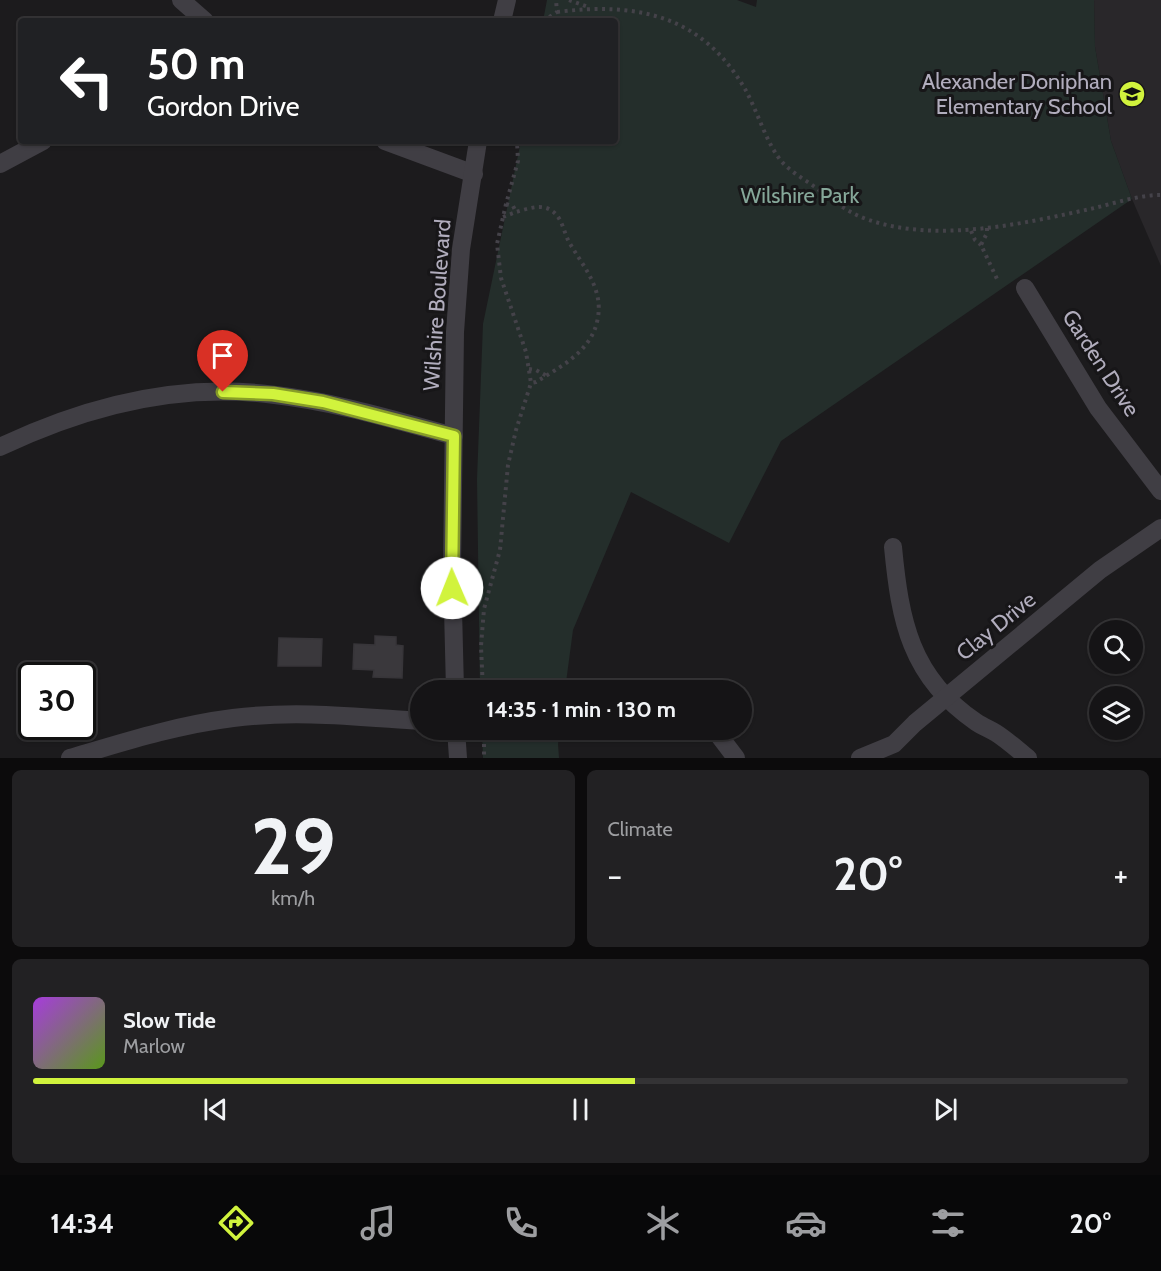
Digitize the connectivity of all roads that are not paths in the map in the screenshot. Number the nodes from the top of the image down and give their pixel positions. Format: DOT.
graph roads {
  1 [pos="181,0"];
  2 [pos="507,0"];
  3 [pos="202,18"];
  4 [pos="503,18"];
  5 [pos="37,144"];
  6 [pos="393,144"];
  7 [pos="478,144"];
  8 [pos="0,164"];
  9 [pos="474,174"];
  10 [pos="1025,288"];
  11 [pos="454,436"];
  12 [pos="0,447"];
  13 [pos="1161,491"];
  14 [pos="1161,528"];
  15 [pos="893,547"];
  16 [pos="455,680"];
  17 [pos="947,697"];
  18 [pos="410,720"];
  19 [pos="457,740"];
  20 [pos="722,740"];
  21 [pos="70,758"];
  22 [pos="458,758"];
  23 [pos="736,758"];
  24 [pos="860,758"];
  25 [pos="1028,758"];
  1 -- 3 [label="street"];
  2 -- 4 [label="street"];
  5 -- 8 [label="street"];
  6 -- 9 [label="street"];
  7 -- 9 [label="street, Wilshire Boulevard"];
  9 -- 11 [label="street, Wilshire Boulevard"];
  10 -- 13 [label="street, Garden Drive"];
  11 -- 12 [label="street"];
  11 -- 16 [label="street, Wilshire Boulevard"];
  14 -- 17 [label="street, Clay Drive"];
  15 -- 17 [label="street"];
  17 -- 24 [label="street, Clay Drive"];
  17 -- 25 [label="street"];
  18 -- 21 [label="street"];
  19 -- 22 [label="street"];
  20 -- 23 [label="street"];
}
